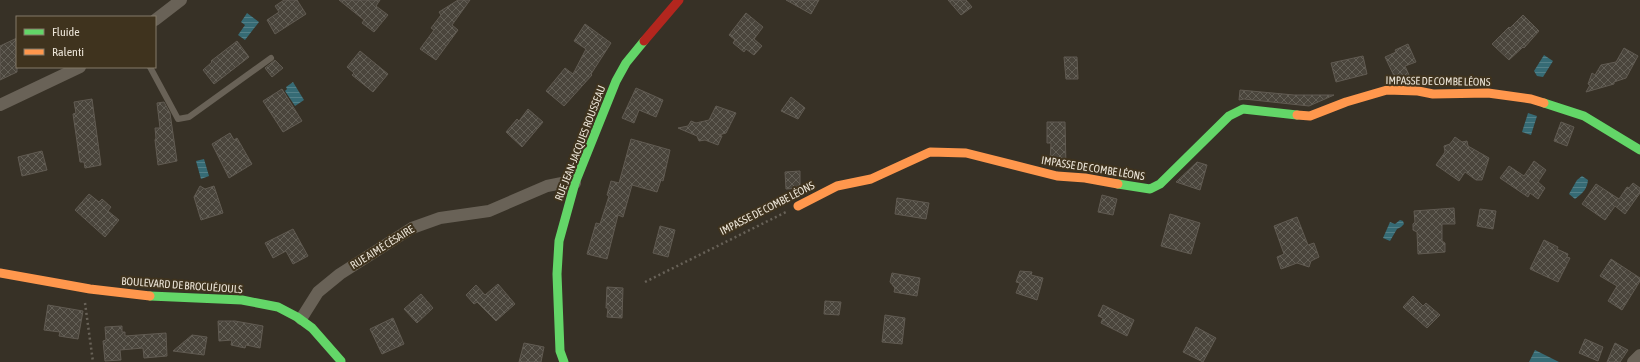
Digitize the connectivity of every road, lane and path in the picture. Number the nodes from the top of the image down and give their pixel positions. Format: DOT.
graph roads {
  1 [pos="181,0"];
  2 [pos="679,0"];
  3 [pos="156,19"];
  4 [pos="271,58"];
  5 [pos="78,68"];
  6 [pos="151,68"];
  7 [pos="0,105"];
  8 [pos="1640,150"];
  9 [pos="575,183"];
  10 [pos="798,206"];
  11 [pos="0,273"];
  12 [pos="644,282"];
  13 [pos="83,288"];
  14 [pos="301,319"];
  15 [pos="1640,355"];
  16 [pos="93,362"];
  17 [pos="341,362"];
  18 [pos="564,362"];
  19 [pos="1633,362"];
  1 -- 3 [label="street"];
  2 -- 9 [label="street, RUE JEAN-JACQUES ROUSSEAU"];
  4 -- 6 [label="lane"];
  5 -- 7 [label="street"];
  8 -- 10 [label="street, IMPASSE DE COMBE LÉONS"];
  9 -- 14 [label="street, RUE AIMÉ CÉSAIRE"];
  9 -- 18 [label="street, RUE JEAN-JACQUES ROUSSEAU"];
  10 -- 12 [label="path, IMPASSE DE COMBE LÉONS"];
  11 -- 13 [label="street, BOULEVARD DE BROCUÉJOULS"];
  13 -- 14 [label="street, BOULEVARD DE BROCUÉJOULS"];
  13 -- 16 [label="path"];
  14 -- 17 [label="street, BOULEVARD DE BROCUÉJOULS"];
  15 -- 19 [label="street"];
}
